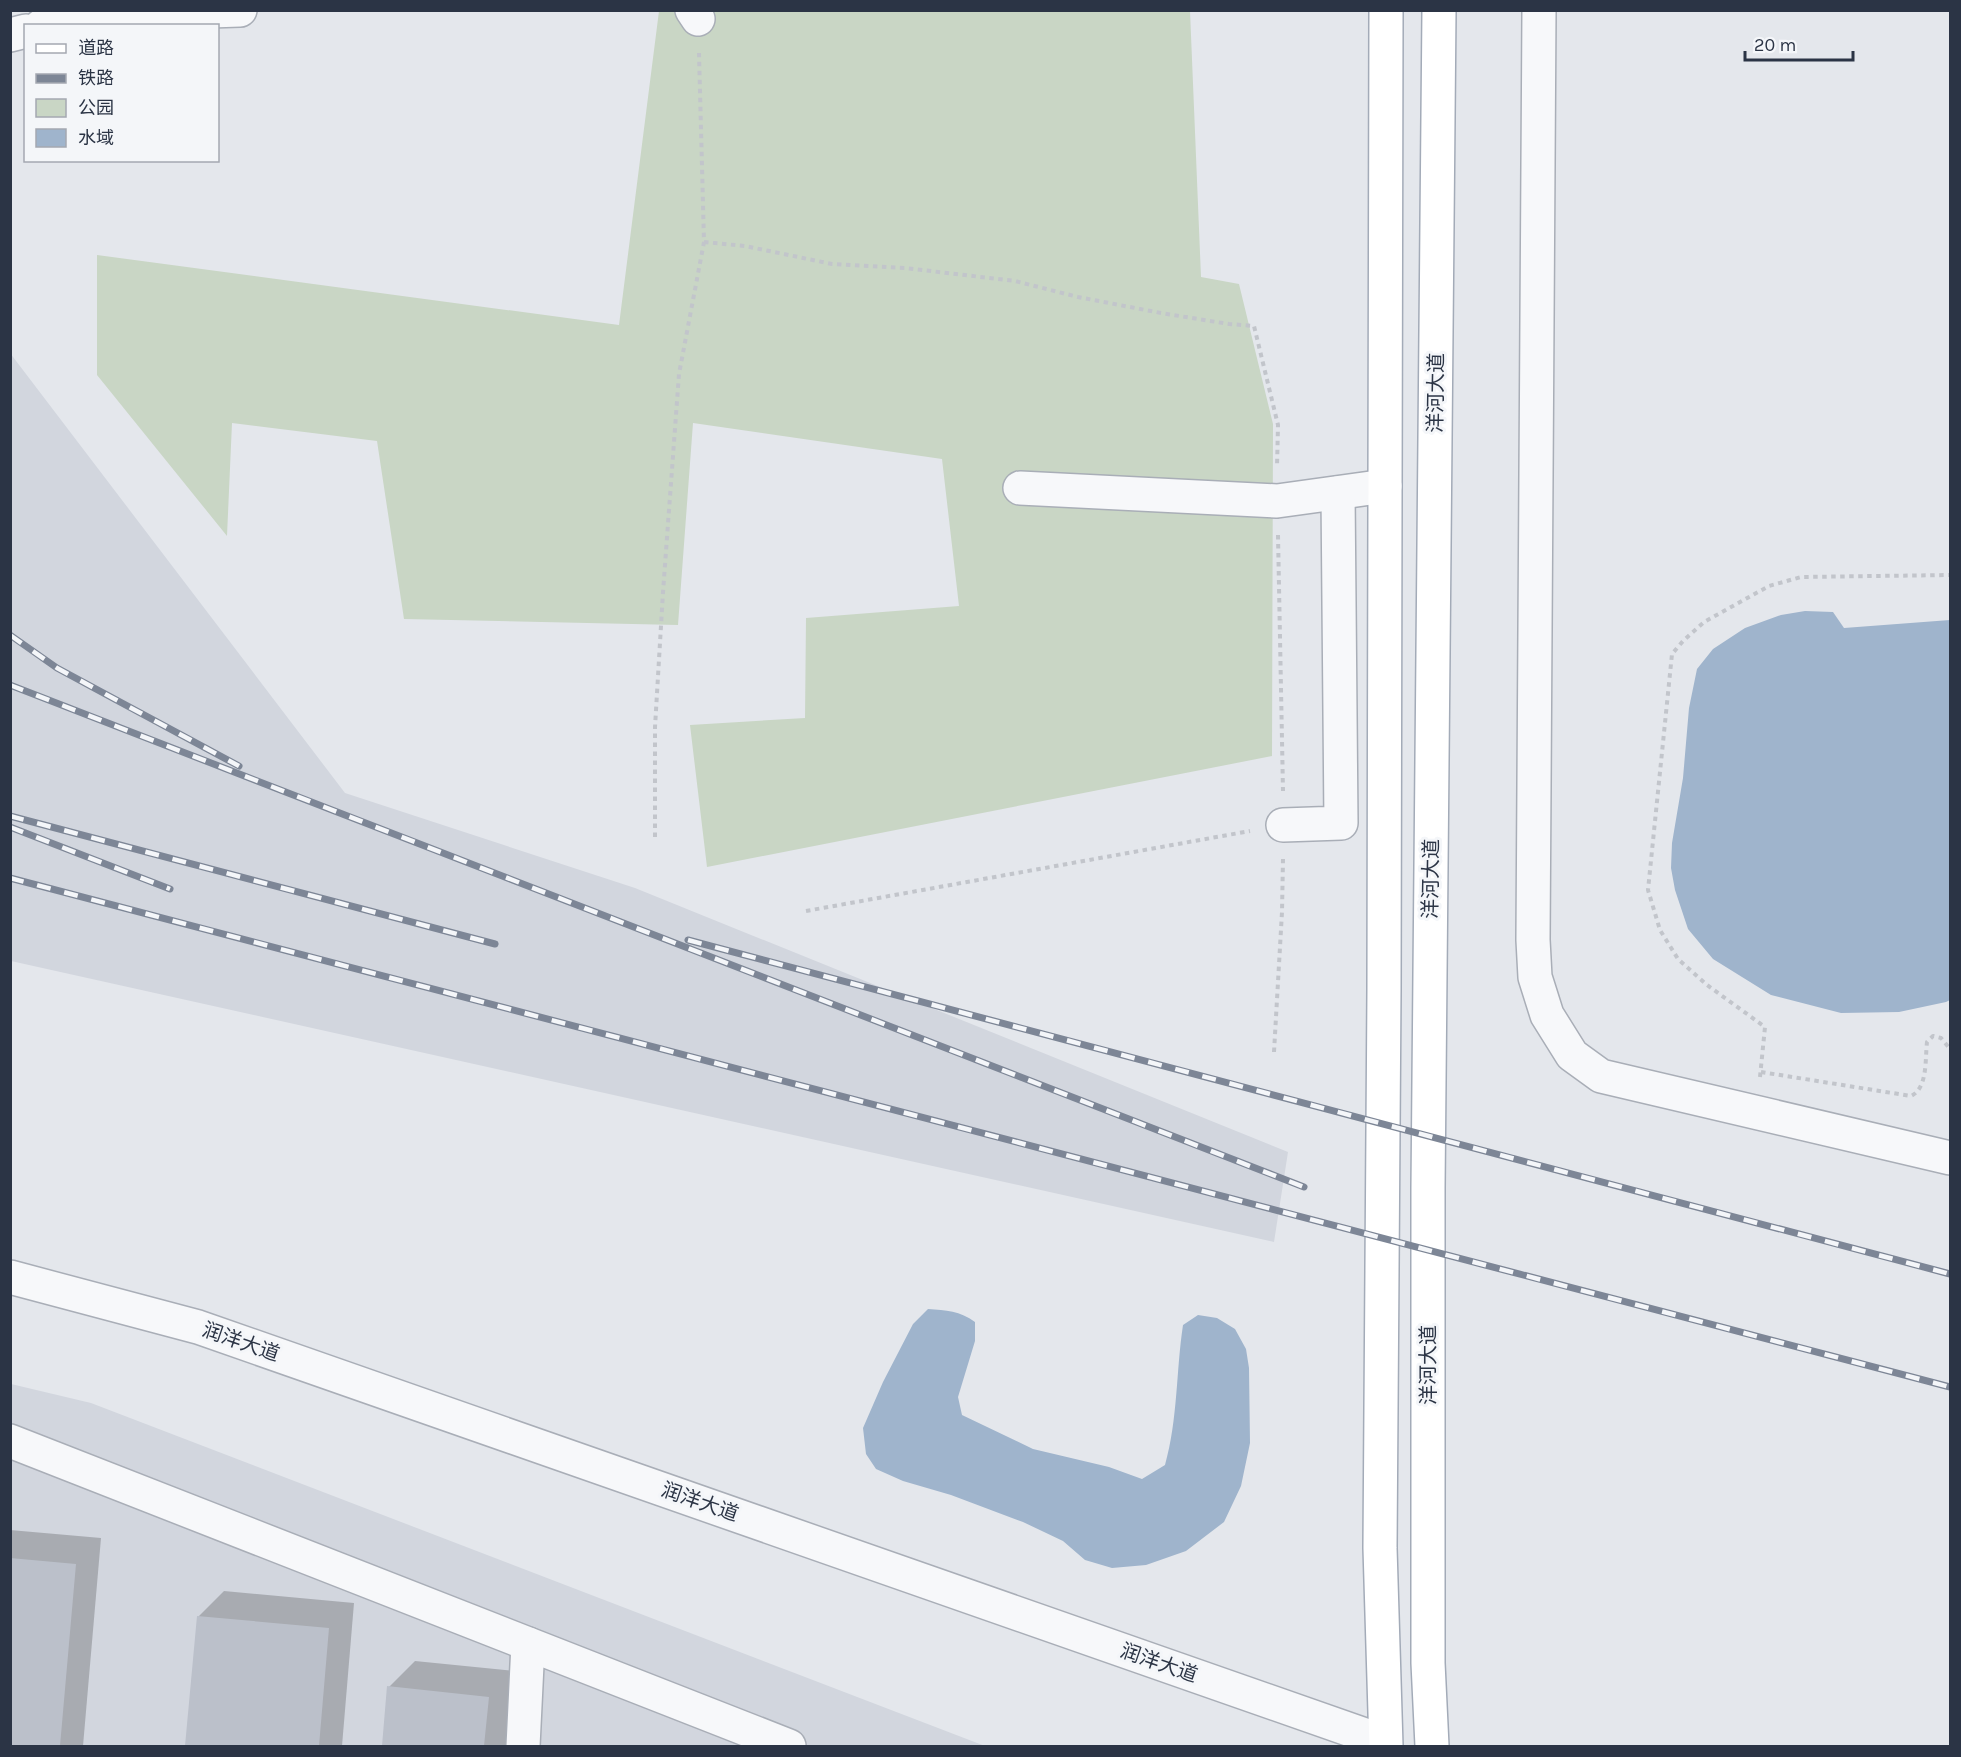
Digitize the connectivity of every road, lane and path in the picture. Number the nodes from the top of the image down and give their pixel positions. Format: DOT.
graph roads {
  1 [pos="1386,10"];
  2 [pos="1439,10"];
  3 [pos="1539,10"];
  4 [pos="225,11"];
  5 [pos="695,15"];
  6 [pos="46,24"];
  7 [pos="1385,486"];
  8 [pos="1020,488"];
  9 [pos="1338,493"];
  10 [pos="1950,575"];
  11 [pos="1283,825"];
  12 [pos="655,837"];
  13 [pos="806,911"];
  14 [pos="1950,1049"];
  15 [pos="1761,1072"];
  16 [pos="1756,1112"];
  17 [pos="1950,1158"];
  18 [pos="10,1277"];
  19 [pos="10,1440"];
  20 [pos="528,1644"];
  21 [pos="1385,1744"];
  22 [pos="523,1746"];
  23 [pos="789,1746"];
  24 [pos="1432,1746"];
  1 -- 7 [label="main road"];
  2 -- 24 [label="main road, 洋河大道"];
  3 -- 16 [label="street"];
  4 -- 6 [label="street"];
  5 -- 12 [label="path"];
  7 -- 9 [label="street"];
  7 -- 21 [label="main road"];
  8 -- 9 [label="street"];
  9 -- 11 [label="street"];
  10 -- 15 [label="path"];
  11 -- 13 [label="path"];
  14 -- 15 [label="path"];
  15 -- 16 [label="path"];
  16 -- 17 [label="street"];
  18 -- 21 [label="street, 润洋大道"];
  19 -- 20 [label="street"];
  20 -- 22 [label="street"];
  20 -- 23 [label="street"];
}
